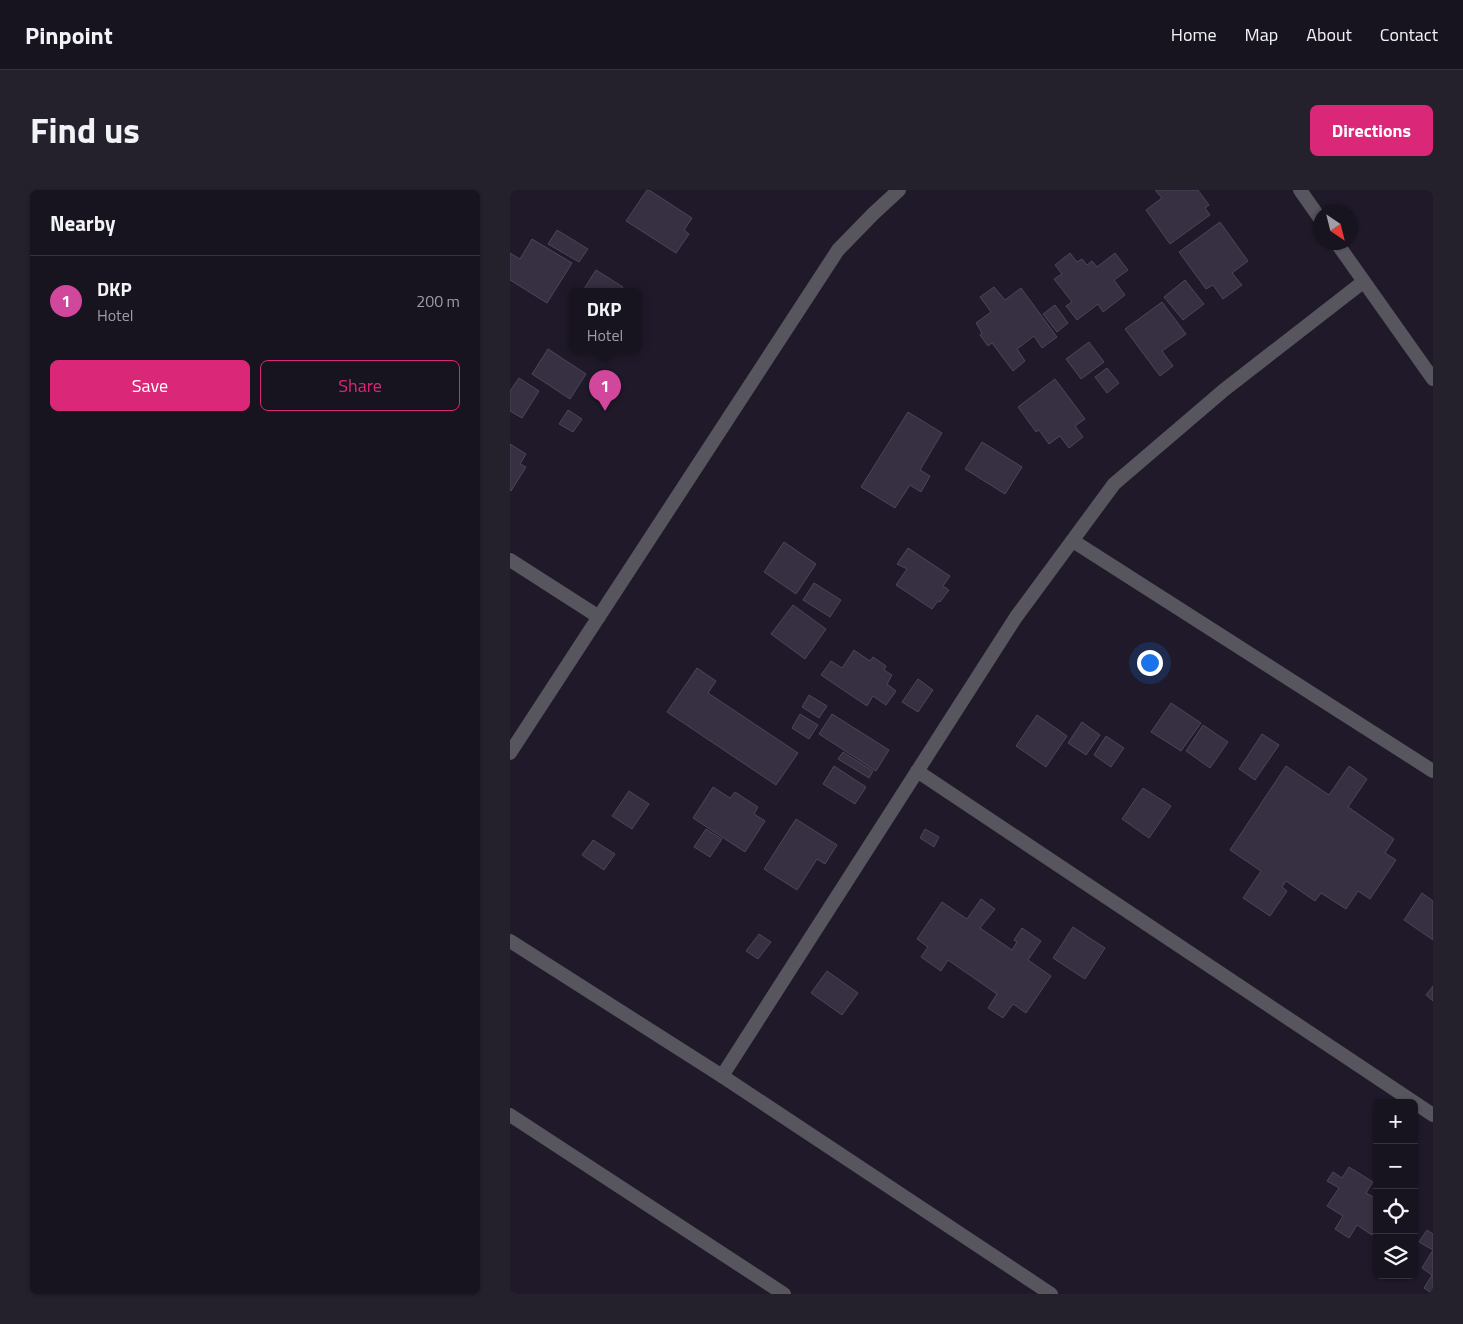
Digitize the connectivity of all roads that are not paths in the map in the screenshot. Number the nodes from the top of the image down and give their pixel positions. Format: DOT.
graph roads {
  1 [pos="899,190"];
  2 [pos="1300,190"];
  3 [pos="1313,210"];
  4 [pos="1341,250"];
  5 [pos="1363,282"];
  6 [pos="1433,379"];
  7 [pos="1073,541"];
  8 [pos="510,560"];
  9 [pos="599,617"];
  10 [pos="510,753"];
  11 [pos="917,771"];
  12 [pos="1433,771"];
  13 [pos="510,941"];
  14 [pos="722,1076"];
  15 [pos="510,1115"];
  16 [pos="1433,1115"];
  17 [pos="784,1294"];
  18 [pos="1051,1294"];
  1 -- 9 [label="street"];
  2 -- 3 [label="street"];
  4 -- 5 [label="street"];
  5 -- 6 [label="street"];
  5 -- 7 [label="street"];
  7 -- 11 [label="street"];
  7 -- 12 [label="street"];
  8 -- 9 [label="street"];
  9 -- 10 [label="street"];
  11 -- 14 [label="street"];
  11 -- 16 [label="street"];
  13 -- 14 [label="street"];
  14 -- 18 [label="street"];
  15 -- 17 [label="street"];
}
